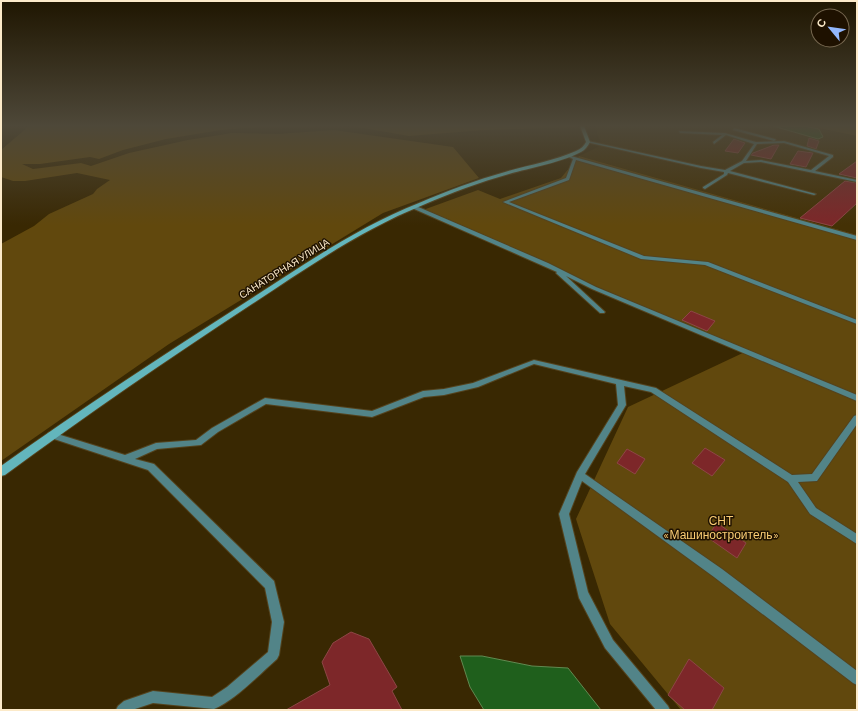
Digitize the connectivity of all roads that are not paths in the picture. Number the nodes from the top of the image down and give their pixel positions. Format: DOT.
graph roads {
  1 [pos="553,159"];
  2 [pos="575,159"];
  3 [pos="579,159"];
  4 [pos="666,159"];
  5 [pos="745,159"];
  6 [pos="758,159"];
  7 [pos="828,159"];
  8 [pos="762,161"];
  9 [pos="743,162"];
  10 [pos="726,171"];
  11 [pos="812,171"];
  12 [pos="857,182"];
  13 [pos="705,188"];
  14 [pos="814,194"];
  15 [pos="414,207"];
  16 [pos="857,238"];
  17 [pos="546,264"];
  18 [pos="602,312"];
  19 [pos="857,322"];
  20 [pos="620,384"];
  21 [pos="857,398"];
  22 [pos="857,418"];
  23 [pos="51,435"];
  24 [pos="125,459"];
  25 [pos="1,472"];
  26 [pos="580,475"];
  27 [pos="791,479"];
  28 [pos="857,539"];
  29 [pos="857,679"];
  30 [pos="211,706"];
  31 [pos="122,710"];
  32 [pos="664,710"];
  1 -- 15 [label="street, САНАТОРНАЯ УЛИЦА"];
  2 -- 19 [label="lane"];
  3 -- 16 [label="lane"];
  4 -- 10 [label="lane"];
  5 -- 9 [label="lane"];
  6 -- 8 [label="lane"];
  7 -- 11 [label="lane"];
  8 -- 9 [label="lane"];
  8 -- 11 [label="lane"];
  9 -- 10 [label="lane"];
  10 -- 13 [label="lane"];
  10 -- 14 [label="lane"];
  11 -- 12 [label="lane"];
  15 -- 17 [label="lane"];
  15 -- 23 [label="street, САНАТОРНАЯ УЛИЦА"];
  17 -- 18 [label="lane"];
  17 -- 21 [label="lane"];
  20 -- 24 [label="lane"];
  20 -- 26 [label="lane"];
  20 -- 27 [label="lane"];
  22 -- 27 [label="lane"];
  23 -- 24 [label="lane"];
  23 -- 25 [label="street, САНАТОРНАЯ УЛИЦА"];
  24 -- 30 [label="lane"];
  26 -- 29 [label="lane"];
  26 -- 32 [label="lane"];
  27 -- 28 [label="lane"];
  30 -- 31 [label="lane"];
}
